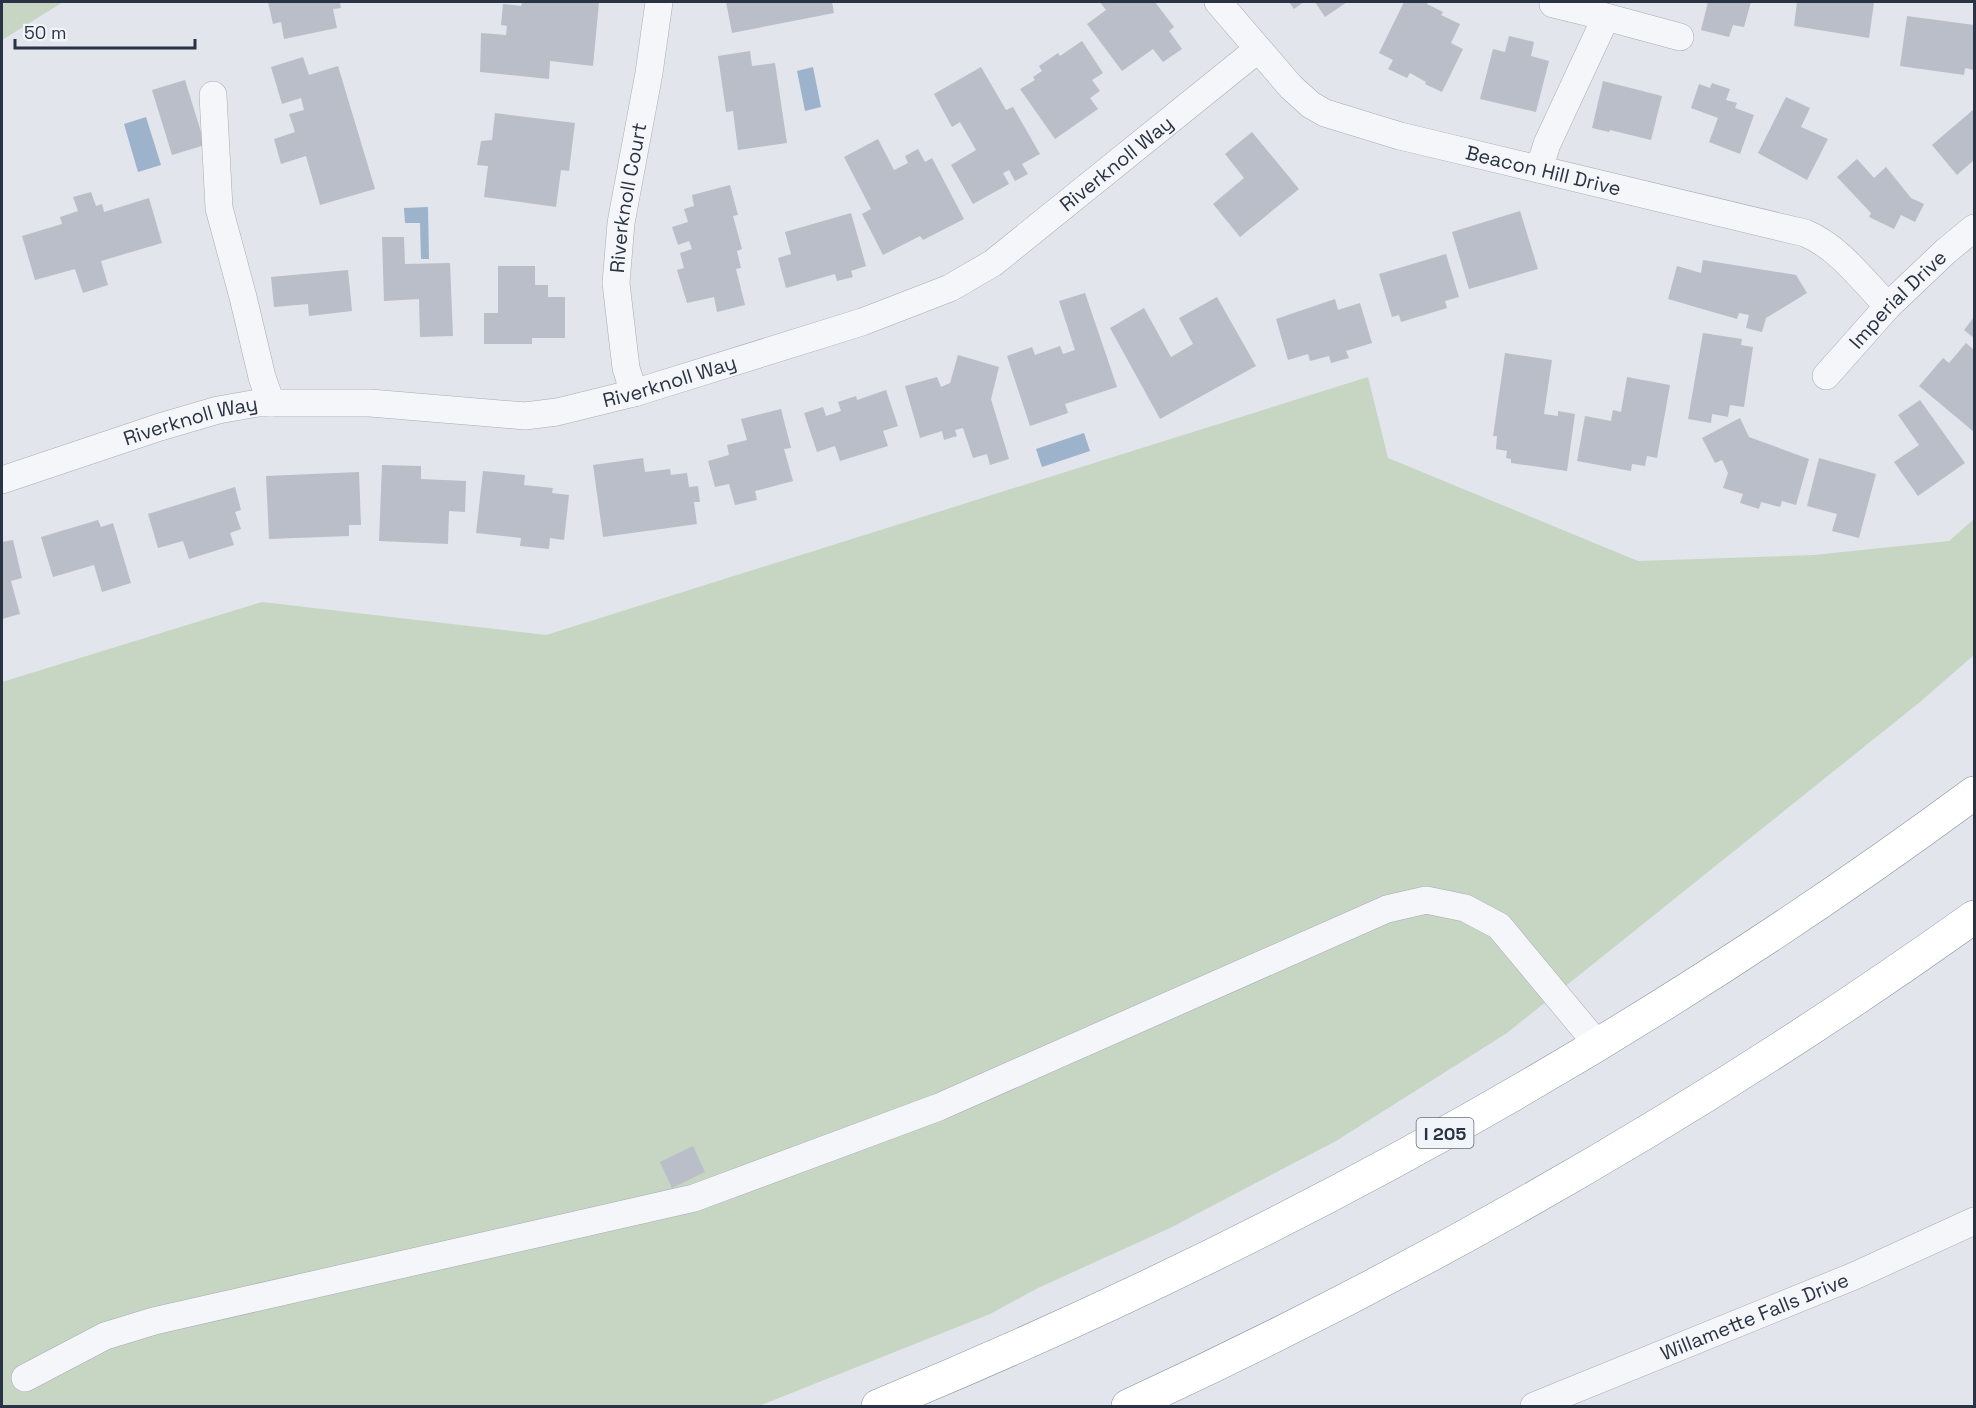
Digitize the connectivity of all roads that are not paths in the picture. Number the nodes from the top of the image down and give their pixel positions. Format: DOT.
graph roads {
  1 [pos="659,2"];
  2 [pos="1218,2"];
  3 [pos="1553,4"];
  4 [pos="1606,17"];
  5 [pos="1680,37"];
  6 [pos="1257,50"];
  7 [pos="213,95"];
  8 [pos="1539,169"];
  9 [pos="1974,228"];
  10 [pos="1888,306"];
  11 [pos="1826,376"];
  12 [pos="634,393"];
  13 [pos="271,403"];
  14 [pos="2,480"];
  15 [pos="1974,793"];
  16 [pos="1974,917"];
  17 [pos="1598,1045"];
  18 [pos="1974,1221"];
  19 [pos="25,1378"];
  20 [pos="878,1407"];
  21 [pos="1128,1407"];
  22 [pos="1534,1407"];
  1 -- 12 [label="street, Riverknoll Court"];
  2 -- 6 [label="street, Beacon Hill Drive"];
  3 -- 4 [label="street"];
  4 -- 5 [label="street"];
  4 -- 8 [label="street"];
  6 -- 8 [label="street, Beacon Hill Drive"];
  6 -- 12 [label="street, Riverknoll Way"];
  7 -- 13 [label="street"];
  8 -- 10 [label="street, Beacon Hill Drive"];
  9 -- 10 [label="street, Imperial Drive"];
  10 -- 11 [label="street, Imperial Drive"];
  12 -- 13 [label="street, Riverknoll Way"];
  13 -- 14 [label="street, Riverknoll Way"];
  15 -- 17 [label="highway, I 205"];
  16 -- 21 [label="highway"];
  17 -- 19 [label="street"];
  17 -- 20 [label="highway, I 205"];
  18 -- 22 [label="street, Willamette Falls Drive"];
}
